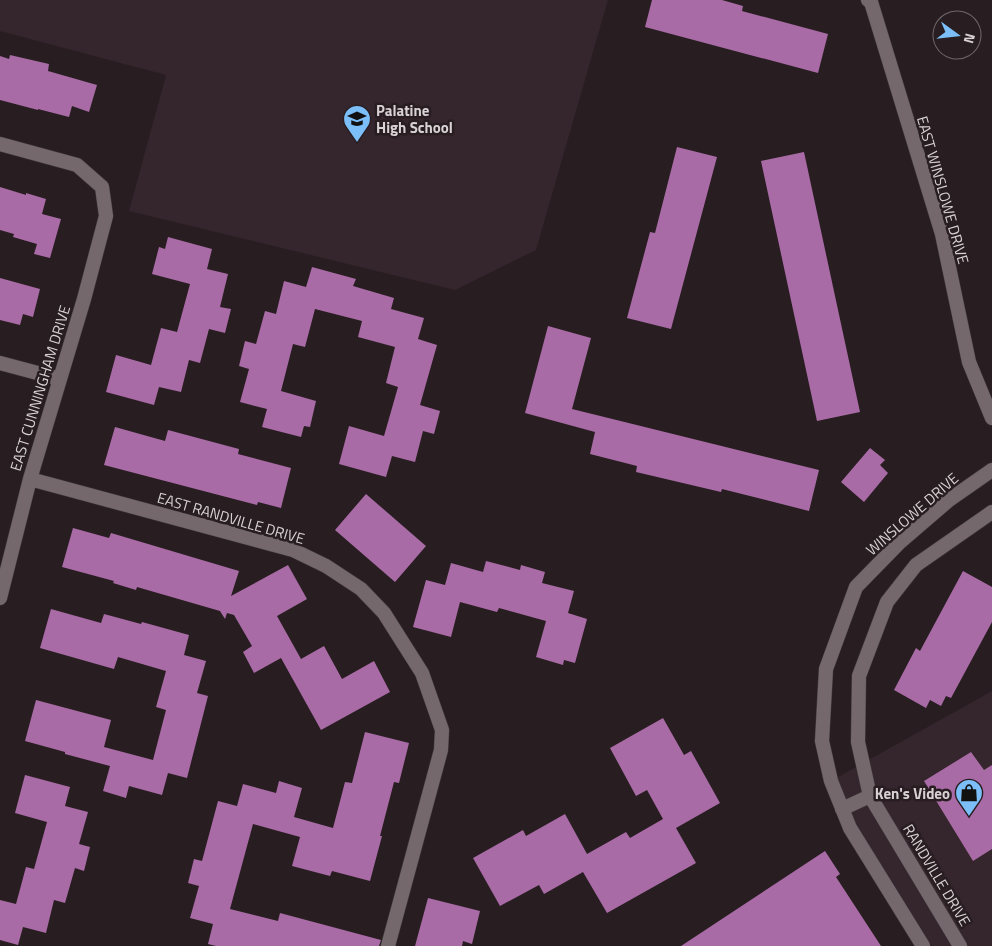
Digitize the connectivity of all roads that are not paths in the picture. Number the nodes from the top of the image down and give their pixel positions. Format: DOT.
graph roads {
  1 [pos="868,0"];
  2 [pos="0,144"];
  3 [pos="0,363"];
  4 [pos="60,379"];
  5 [pos="992,418"];
  6 [pos="992,470"];
  7 [pos="30,479"];
  8 [pos="992,512"];
  9 [pos="0,598"];
  10 [pos="870,796"];
  11 [pos="842,809"];
  12 [pos="388,946"];
  13 [pos="923,946"];
  14 [pos="960,946"];
  1 -- 5 [label="street, EAST WINSLOWE DRIVE"];
  2 -- 4 [label="street, EAST CUNNINGHAM DRIVE"];
  3 -- 4 [label="street"];
  4 -- 7 [label="street, EAST CUNNINGHAM DRIVE"];
  6 -- 11 [label="street, WINSLOWE DRIVE"];
  7 -- 9 [label="street, EAST CUNNINGHAM DRIVE"];
  7 -- 12 [label="street, EAST RANDVILLE DRIVE"];
  8 -- 10 [label="street, RANDVILLE DRIVE"];
  10 -- 11 [label="street"];
  10 -- 14 [label="street, RANDVILLE DRIVE"];
  11 -- 13 [label="street"];
}
